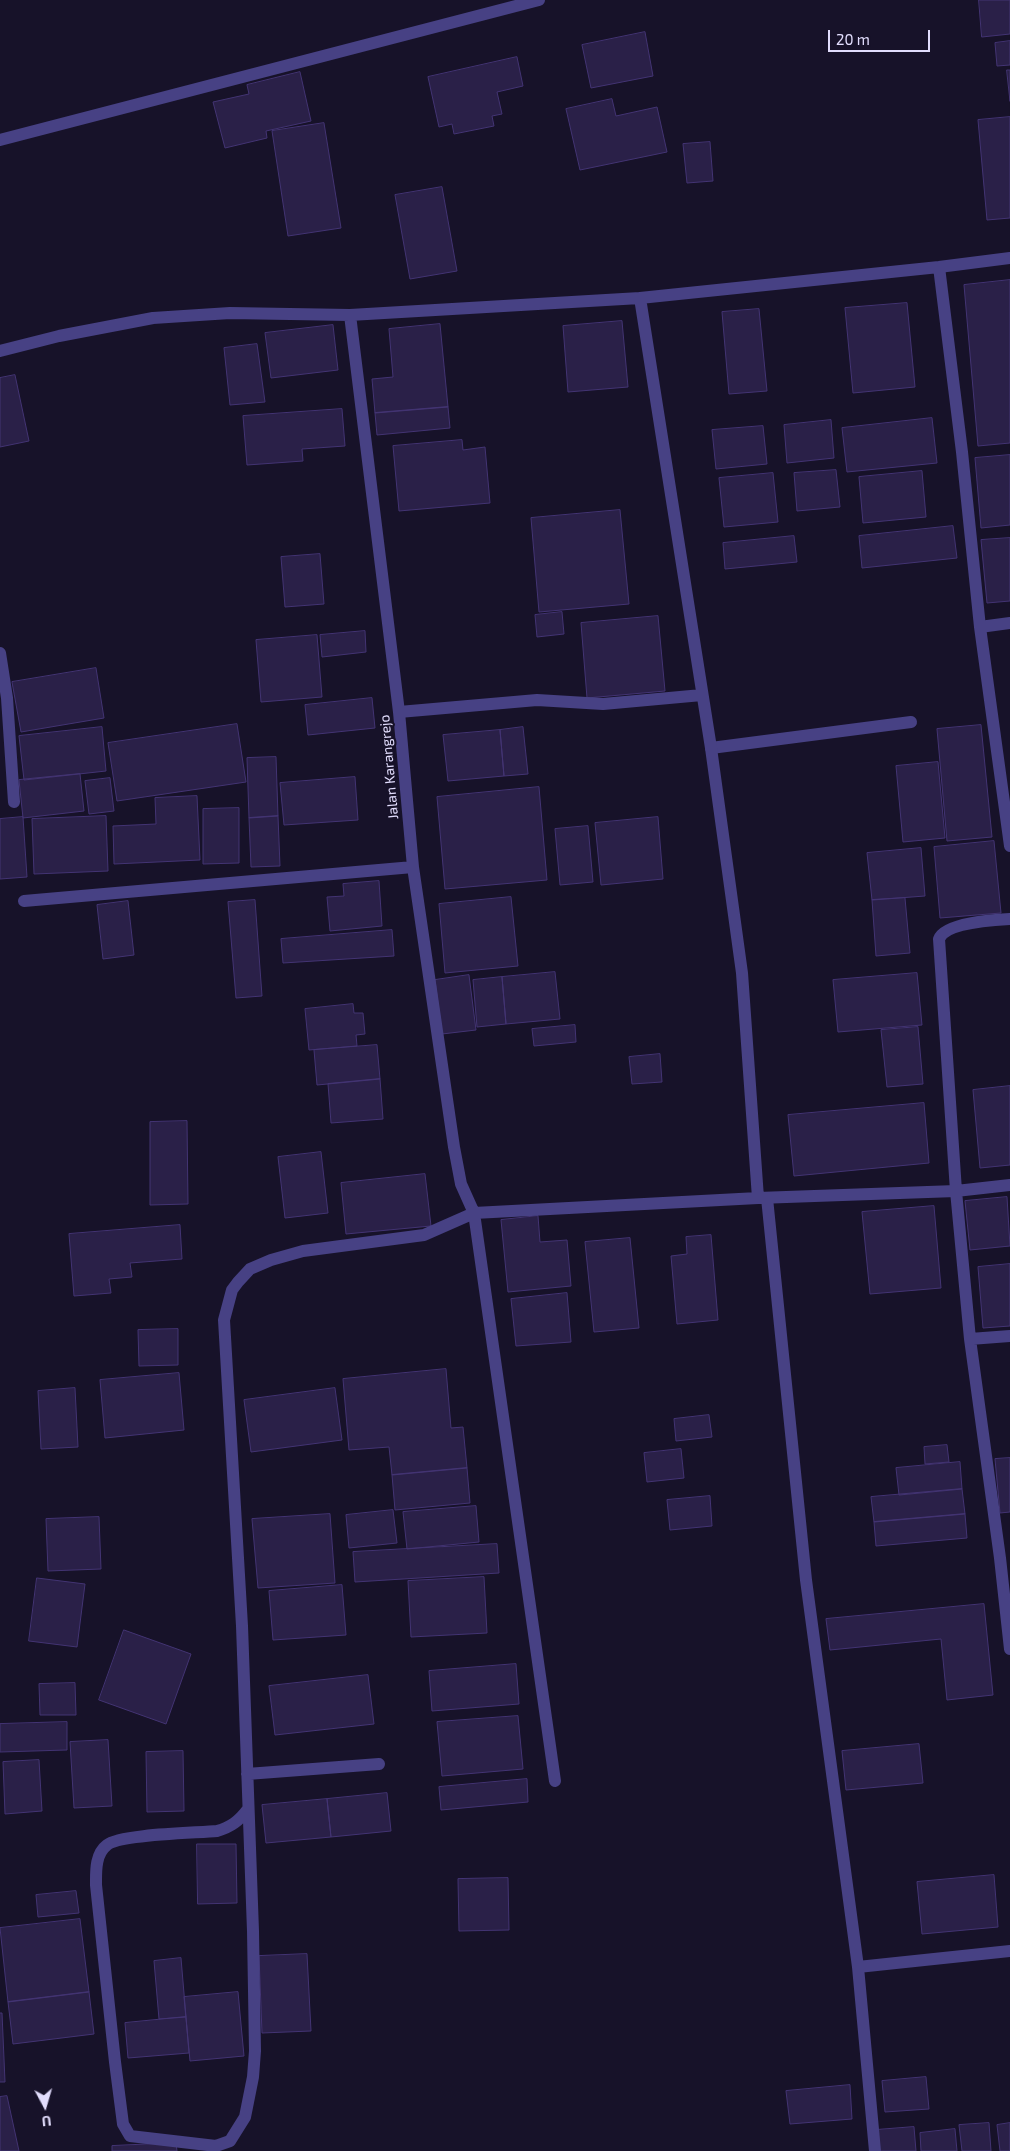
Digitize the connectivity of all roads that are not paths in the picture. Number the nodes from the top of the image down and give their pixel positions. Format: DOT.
graph roads {
  1 [pos="539,0"];
  2 [pos="0,140"];
  3 [pos="1010,258"];
  4 [pos="939,267"];
  5 [pos="640,298"];
  6 [pos="350,316"];
  7 [pos="0,351"];
  8 [pos="1010,623"];
  9 [pos="980,627"];
  10 [pos="0,653"];
  11 [pos="702,695"];
  12 [pos="399,712"];
  13 [pos="910,722"];
  14 [pos="711,748"];
  15 [pos="14,802"];
  16 [pos="1010,846"];
  17 [pos="413,867"];
  18 [pos="24,901"];
  19 [pos="1010,919"];
  20 [pos="1010,1185"];
  21 [pos="956,1191"];
  22 [pos="762,1198"];
  23 [pos="474,1213"];
  24 [pos="1010,1336"];
  25 [pos="970,1339"];
  26 [pos="1005,1558"];
  27 [pos="1010,1649"];
  28 [pos="379,1764"];
  29 [pos="247,1774"];
  30 [pos="554,1781"];
  31 [pos="248,1809"];
  32 [pos="1010,1951"];
  33 [pos="858,1967"];
  34 [pos="875,2151"];
  1 -- 2 [label="street"];
  3 -- 4 [label="street"];
  4 -- 5 [label="street"];
  4 -- 9 [label="street"];
  5 -- 6 [label="street"];
  5 -- 11 [label="street"];
  6 -- 7 [label="street"];
  6 -- 12 [label="street, Jalan Karangrejo"];
  8 -- 9 [label="street"];
  9 -- 16 [label="street"];
  10 -- 15 [label="street"];
  11 -- 12 [label="street"];
  11 -- 14 [label="street"];
  12 -- 17 [label="street, Jalan Karangrejo"];
  13 -- 14 [label="street"];
  14 -- 22 [label="street"];
  17 -- 18 [label="street"];
  17 -- 23 [label="street, Jalan Karangrejo"];
  19 -- 21 [label="street"];
  20 -- 21 [label="street"];
  21 -- 22 [label="street"];
  21 -- 25 [label="street"];
  22 -- 23 [label="street"];
  22 -- 33 [label="street"];
  23 -- 29 [label="street"];
  23 -- 30 [label="street, Jalan Karangrejo"];
  24 -- 25 [label="street"];
  25 -- 26 [label="street"];
  26 -- 27 [label="street"];
  28 -- 29 [label="street"];
  29 -- 31 [label="street"];
  31 -- 31 [label="street"];
  32 -- 33 [label="street"];
  33 -- 34 [label="street"];
}
